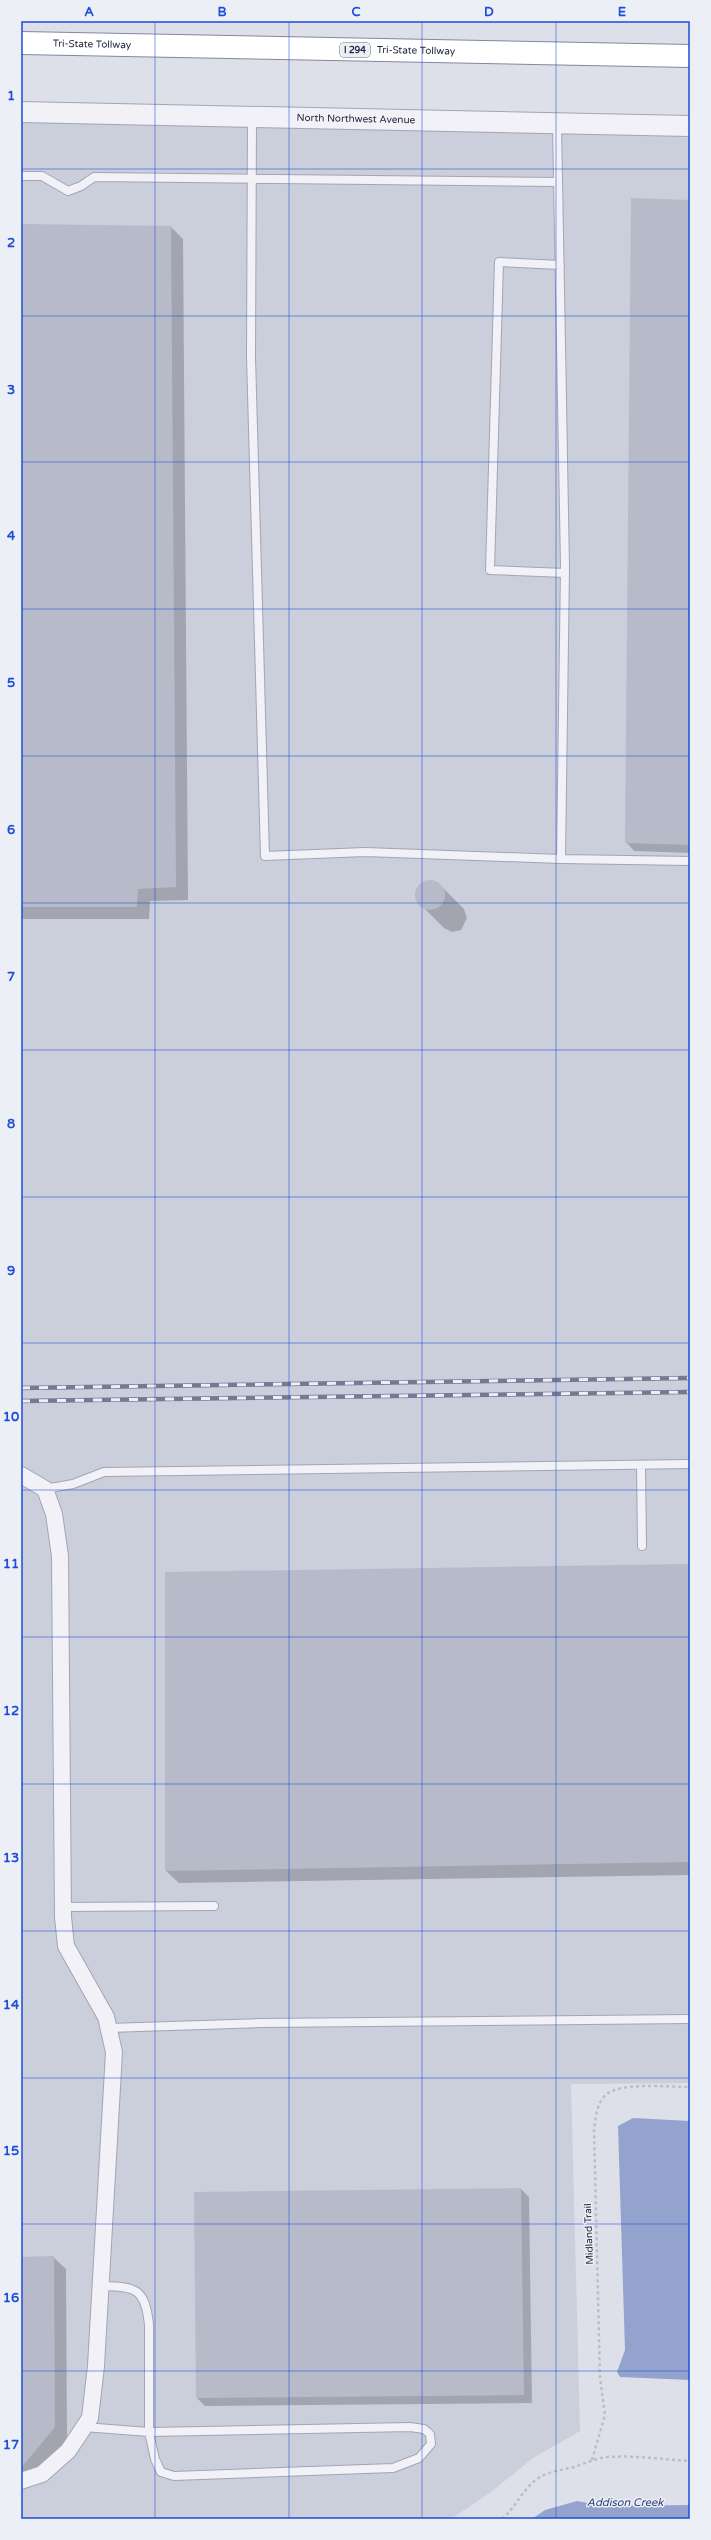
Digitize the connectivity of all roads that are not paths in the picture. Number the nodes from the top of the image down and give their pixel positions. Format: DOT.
graph roads {
  1 [pos="21,43"];
  2 [pos="690,56"];
  3 [pos="21,112"];
  4 [pos="252,117"];
  5 [pos="557,123"];
  6 [pos="690,126"];
  7 [pos="21,176"];
  8 [pos="252,178"];
  9 [pos="558,182"];
  10 [pos="560,265"];
  11 [pos="565,573"];
  12 [pos="561,859"];
  13 [pos="690,861"];
  14 [pos="690,1464"];
  15 [pos="641,1465"];
  16 [pos="21,1475"];
  17 [pos="45,1489"];
  18 [pos="642,1546"];
  19 [pos="214,1906"];
  20 [pos="62,1907"];
  21 [pos="690,2019"];
  22 [pos="108,2028"];
  23 [pos="101,2286"];
  24 [pos="84,2427"];
  25 [pos="149,2432"];
  26 [pos="21,2481"];
  1 -- 2 [label="highway, Tri-State Tollway / I 294"];
  3 -- 4 [label="street, North Northwest Avenue"];
  4 -- 5 [label="street, North Northwest Avenue"];
  4 -- 8 [label="lane"];
  5 -- 6 [label="street, North Northwest Avenue"];
  5 -- 9 [label="lane"];
  7 -- 8 [label="lane"];
  8 -- 9 [label="lane"];
  8 -- 12 [label="lane"];
  9 -- 10 [label="lane"];
  10 -- 11 [label="lane"];
  10 -- 11 [label="lane"];
  11 -- 12 [label="lane"];
  12 -- 13 [label="lane"];
  14 -- 15 [label="lane"];
  15 -- 17 [label="lane"];
  15 -- 18 [label="lane"];
  16 -- 17 [label="street"];
  17 -- 20 [label="street"];
  19 -- 20 [label="lane"];
  20 -- 22 [label="street"];
  21 -- 22 [label="lane"];
  22 -- 23 [label="street"];
  23 -- 24 [label="street"];
  23 -- 25 [label="lane"];
  24 -- 25 [label="lane"];
  24 -- 26 [label="street"];
  25 -- 25 [label="lane"];
}
